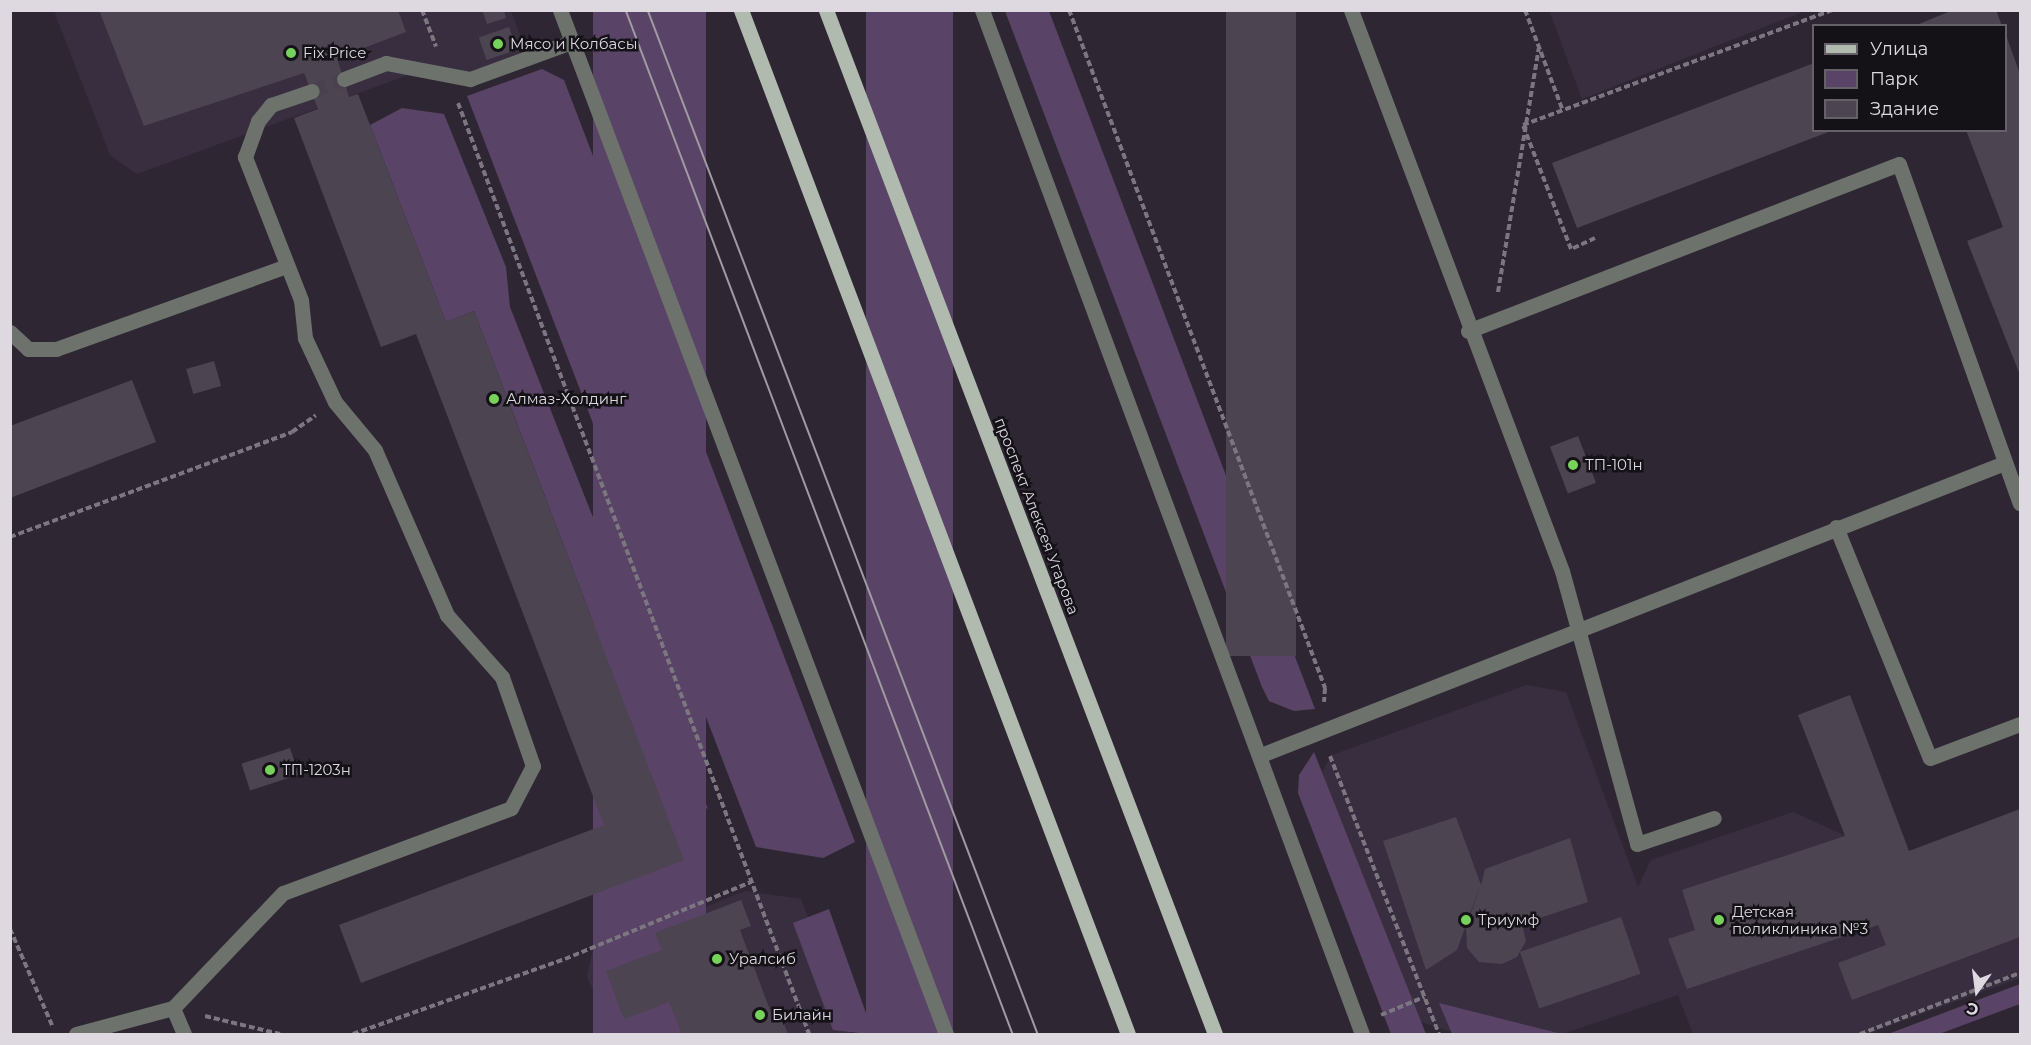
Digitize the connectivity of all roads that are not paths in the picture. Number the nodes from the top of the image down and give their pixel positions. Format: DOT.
graph roads {
  1 [pos="560,10"];
  2 [pos="741,10"];
  3 [pos="826,10"];
  4 [pos="982,10"];
  5 [pos="1351,10"];
  6 [pos="571,42"];
  7 [pos="344,79"];
  8 [pos="312,91"];
  9 [pos="287,266"];
  10 [pos="1468,331"];
  11 [pos="10,332"];
  12 [pos="2004,463"];
  13 [pos="2020,503"];
  14 [pos="1836,527"];
  15 [pos="1577,635"];
  16 [pos="2020,724"];
  17 [pos="1261,755"];
  18 [pos="1714,818"];
  19 [pos="173,1008"];
  20 [pos="1360,1029"];
  21 [pos="76,1035"];
  22 [pos="184,1035"];
  23 [pos="946,1035"];
  24 [pos="1128,1035"];
  25 [pos="1215,1035"];
  1 -- 6 [label="street"];
  2 -- 24 [label="main road"];
  3 -- 25 [label="main road, проспект Алексея Угарова"];
  4 -- 17 [label="street"];
  5 -- 10 [label="street"];
  6 -- 7 [label="street"];
  6 -- 23 [label="street"];
  8 -- 9 [label="street"];
  9 -- 11 [label="street"];
  9 -- 19 [label="street"];
  10 -- 12 [label="street"];
  10 -- 15 [label="street"];
  12 -- 13 [label="street"];
  12 -- 14 [label="street"];
  14 -- 15 [label="street"];
  14 -- 16 [label="street"];
  15 -- 17 [label="street"];
  15 -- 18 [label="street"];
  17 -- 20 [label="street"];
  19 -- 21 [label="street"];
  19 -- 22 [label="street"];
}
